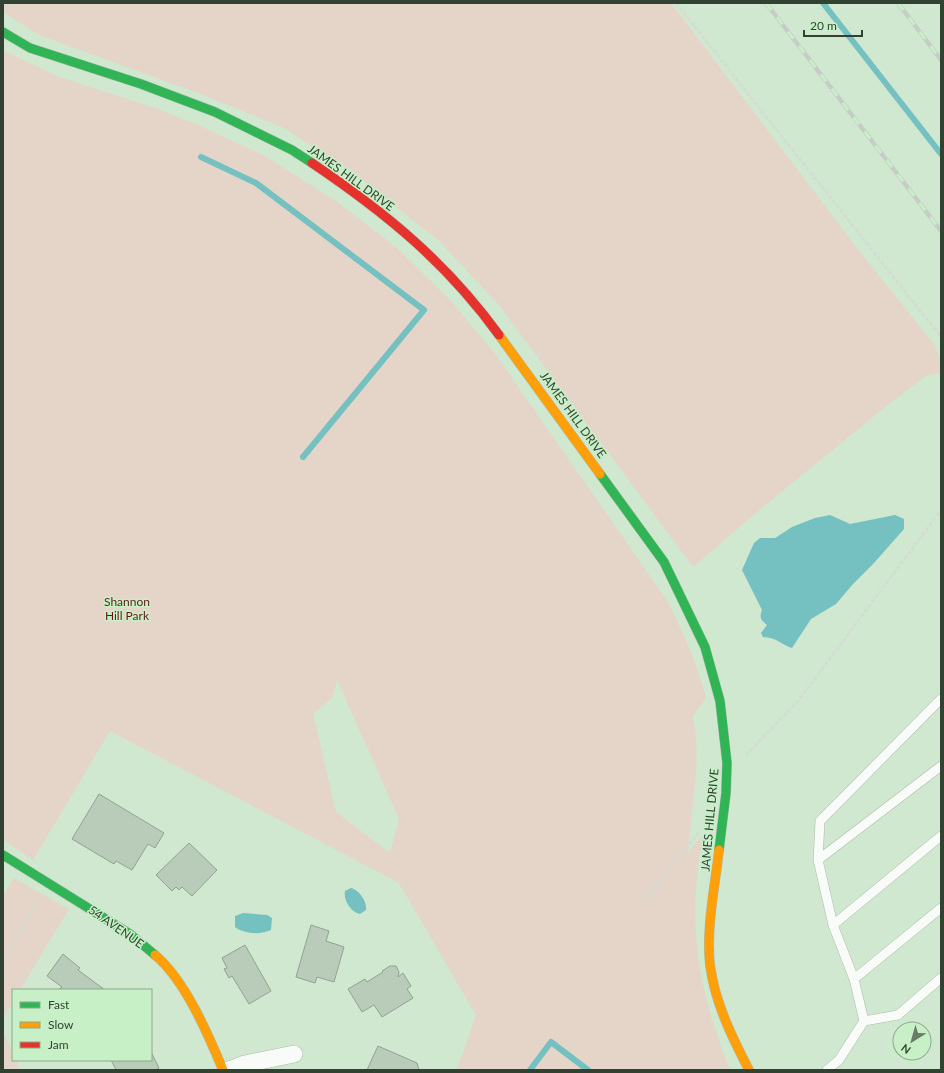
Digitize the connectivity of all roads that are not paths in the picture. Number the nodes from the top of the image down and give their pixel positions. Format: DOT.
graph roads {
  1 [pos="3,32"];
  2 [pos="941,699"];
  3 [pos="941,766"];
  4 [pos="941,836"];
  5 [pos="3,855"];
  6 [pos="818,860"];
  7 [pos="941,908"];
  8 [pos="833,925"];
  9 [pos="941,978"];
  10 [pos="854,979"];
  11 [pos="864,1020"];
  12 [pos="294,1054"];
  13 [pos="223,1070"];
  14 [pos="229,1070"];
  15 [pos="749,1070"];
  16 [pos="827,1070"];
  1 -- 15 [label="street, JAMES HILL DRIVE"];
  2 -- 6 [label="lane"];
  3 -- 6 [label="lane"];
  4 -- 8 [label="lane"];
  5 -- 13 [label="street, 54 AVENUE"];
  6 -- 8 [label="lane"];
  7 -- 10 [label="lane"];
  8 -- 10 [label="lane"];
  9 -- 11 [label="lane"];
  10 -- 11 [label="lane"];
  11 -- 16 [label="lane"];
  12 -- 14 [label="street"];
}
